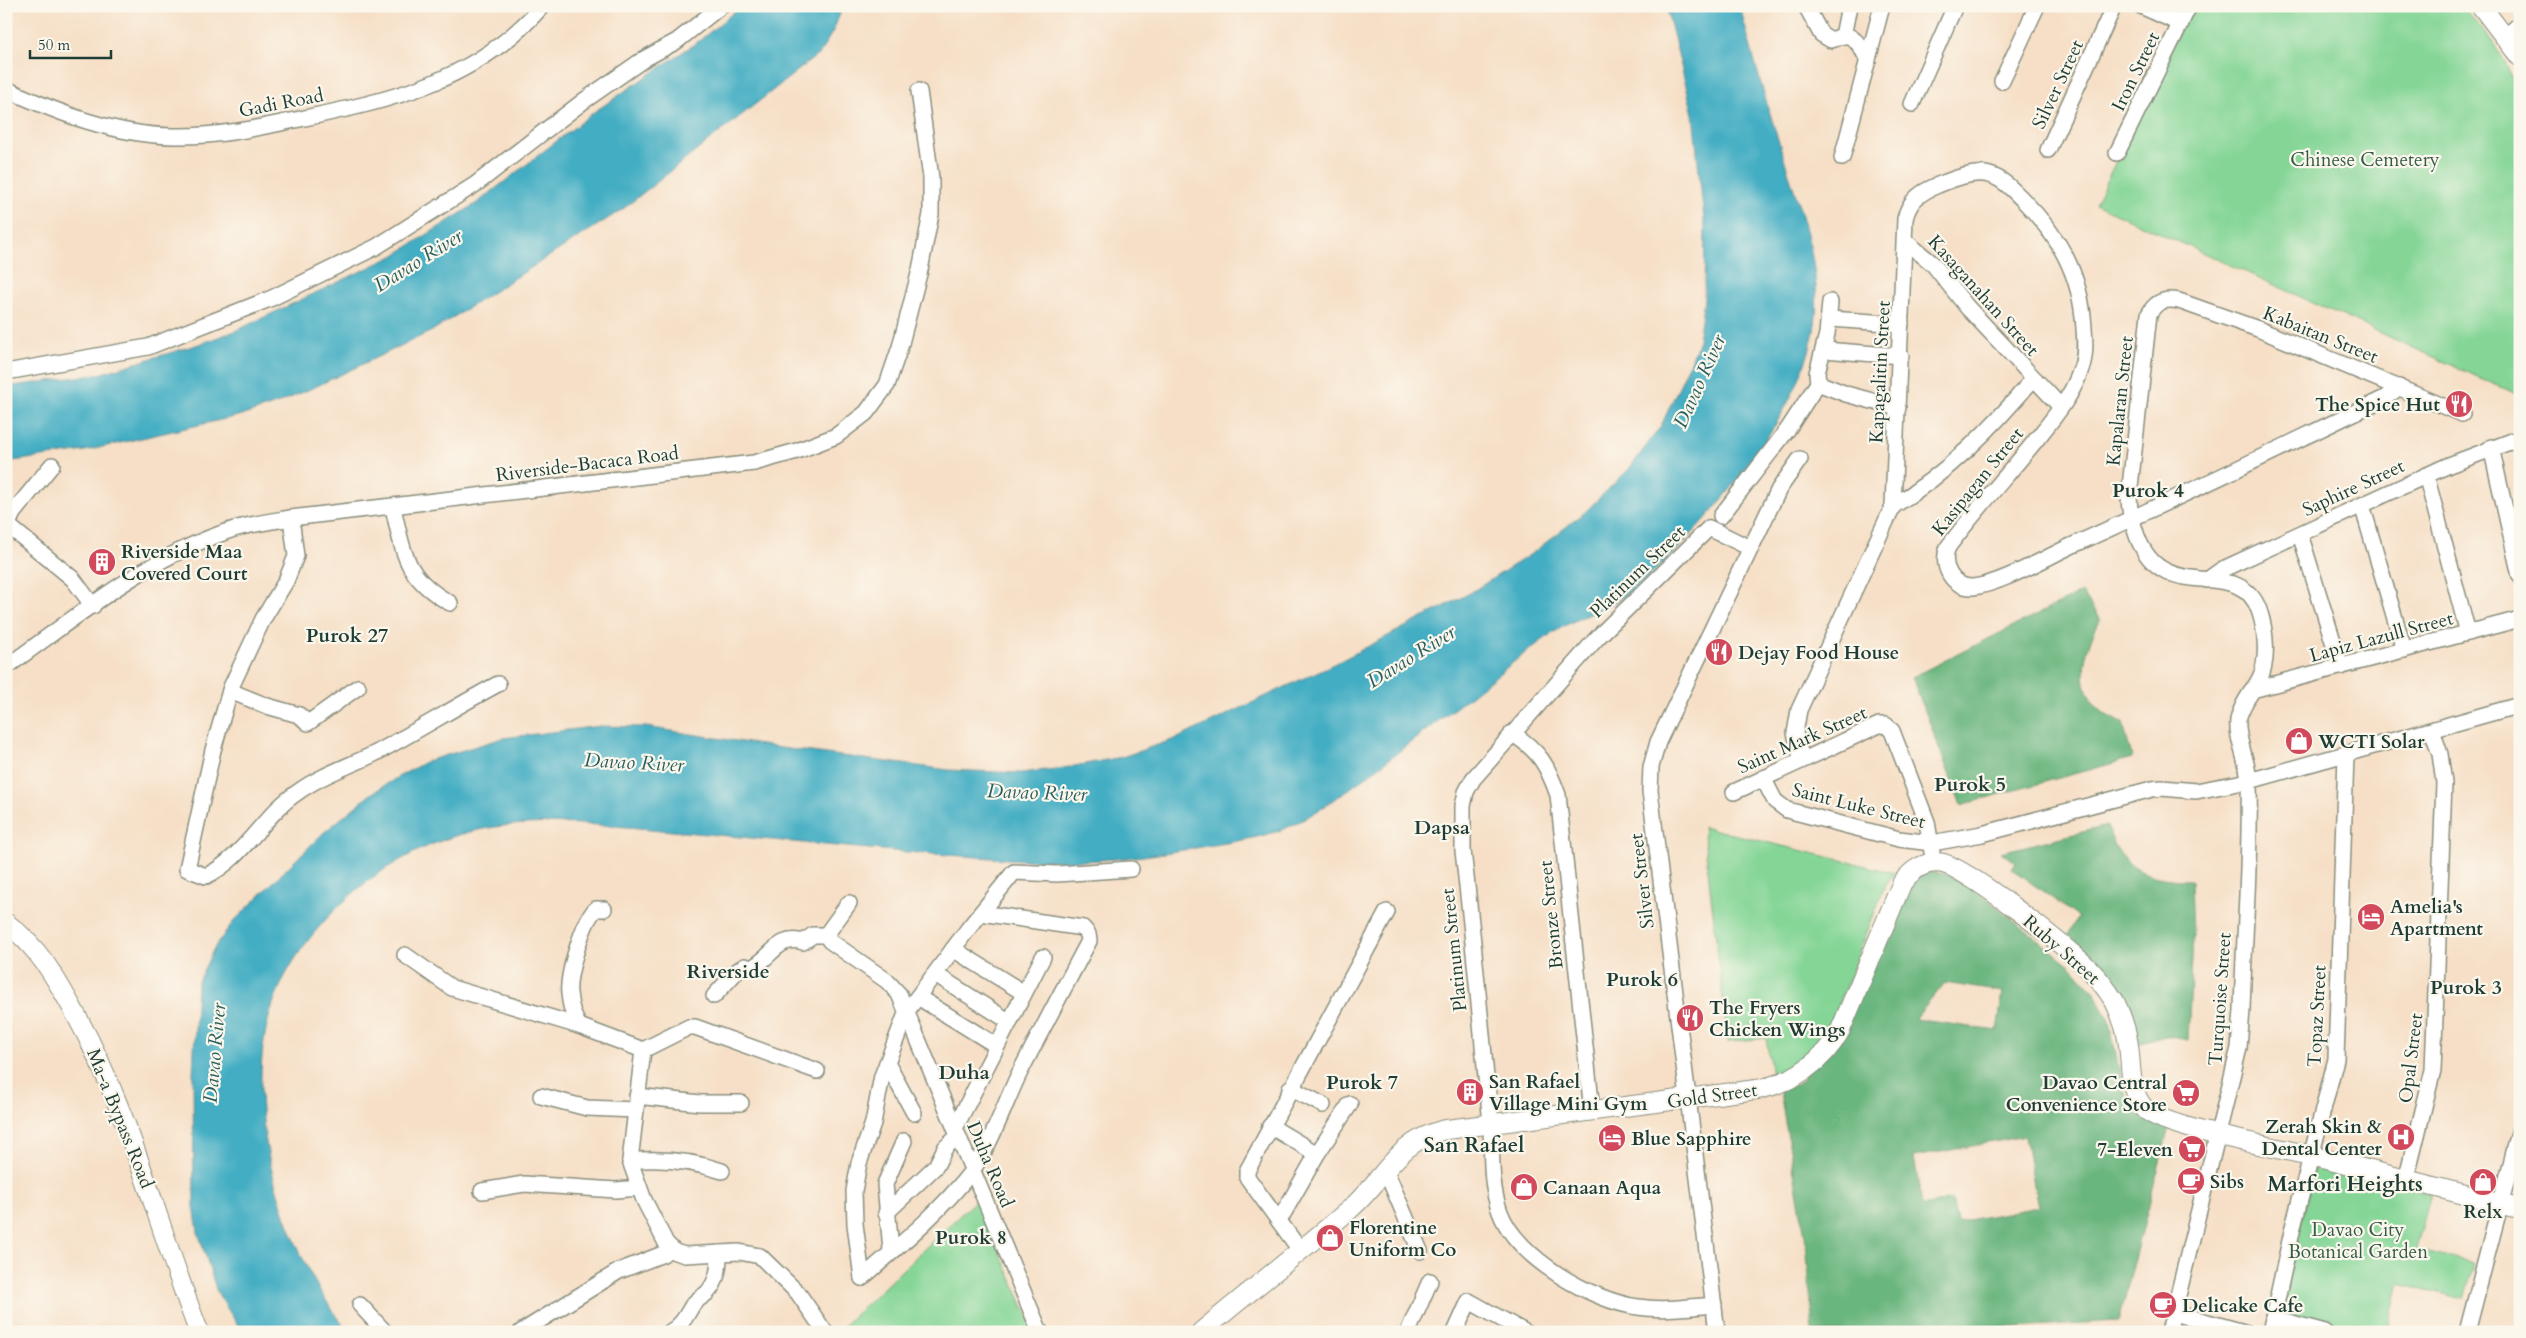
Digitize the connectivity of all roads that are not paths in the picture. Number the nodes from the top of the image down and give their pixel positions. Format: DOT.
graph roads {
  1 [pos="542,6"];
  2 [pos="721,6"];
  3 [pos="1806,6"];
  4 [pos="1849,6"];
  5 [pos="1882,6"];
  6 [pos="1955,6"];
  7 [pos="2037,6"];
  8 [pos="2114,6"];
  9 [pos="2141,6"];
  10 [pos="2189,6"];
  11 [pos="2481,6"];
  12 [pos="2180,24"];
  13 [pos="2513,30"];
  14 [pos="1843,36"];
  15 [pos="2520,57"];
  16 [pos="1868,62"];
  17 [pos="2002,81"];
  18 [pos="6,89"];
  19 [pos="919,91"];
  20 [pos="1912,104"];
  21 [pos="2048,150"];
  22 [pos="2117,152"];
  23 [pos="1842,158"];
  24 [pos="1905,240"];
  25 [pos="2163,300"];
  26 [pos="1830,302"];
  27 [pos="1830,319"];
  28 [pos="1901,324"];
  29 [pos="1824,350"];
  30 [pos="1900,356"];
  31 [pos="6,372"];
  32 [pos="2033,379"];
  33 [pos="1818,383"];
  34 [pos="2399,387"];
  35 [pos="2061,407"];
  36 [pos="1898,408"];
  37 [pos="2462,414"];
  38 [pos="2520,438"];
  39 [pos="2491,447"];
  40 [pos="1800,459"];
  41 [pos="52,465"];
  42 [pos="2426,475"];
  43 [pos="2362,505"];
  44 [pos="1894,506"];
  45 [pos="393,508"];
  46 [pos="1721,516"];
  47 [pos="291,518"];
  48 [pos="2130,519"];
  49 [pos="2300,534"];
  50 [pos="1750,548"];
  51 [pos="2520,576"];
  52 [pos="2207,580"];
  53 [pos="450,603"];
  54 [pos="93,606"];
  55 [pos="2520,619"];
  56 [pos="2468,633"];
  57 [pos="2404,650"];
  58 [pos="6,667"];
  59 [pos="2341,667"];
  60 [pos="498,684"];
  61 [pos="358,687"];
  62 [pos="230,690"];
  63 [pos="2252,690"];
  64 [pos="2520,705"];
  65 [pos="2432,730"];
  66 [pos="1512,733"];
  67 [pos="2346,755"];
  68 [pos="1802,760"];
  69 [pos="1763,778"];
  70 [pos="2249,781"];
  71 [pos="1734,792"];
  72 [pos="1932,843"];
  73 [pos="1933,862"];
  74 [pos="1131,870"];
  75 [pos="849,903"];
  76 [pos="604,909"];
  77 [pos="1387,912"];
  78 [pos="982,913"];
  79 [pos="6,924"];
  80 [pos="826,935"];
  81 [pos="953,949"];
  82 [pos="405,955"];
  83 [pos="1043,957"];
  84 [pos="934,974"];
  85 [pos="1024,994"];
  86 [pos="714,996"];
  87 [pos="918,997"];
  88 [pos="907,1011"];
  89 [pos="1010,1022"];
  90 [pos="579,1026"];
  91 [pos="997,1046"];
  92 [pos="642,1050"];
  93 [pos="887,1062"];
  94 [pos="817,1071"];
  95 [pos="1290,1088"];
  96 [pos="541,1096"];
  97 [pos="1687,1099"];
  98 [pos="636,1103"];
  99 [pos="741,1103"];
  100 [pos="1350,1104"];
  101 [pos="1323,1105"];
  102 [pos="1592,1111"];
  103 [pos="914,1113"];
  104 [pos="1490,1124"];
  105 [pos="1270,1126"];
  106 [pos="2520,1129"];
  107 [pos="956,1132"];
  108 [pos="2219,1134"];
  109 [pos="904,1141"];
  110 [pos="1317,1154"];
  111 [pos="2311,1156"];
  112 [pos="630,1161"];
  113 [pos="972,1170"];
  114 [pos="722,1171"];
  115 [pos="1386,1171"];
  116 [pos="2406,1180"];
  117 [pos="639,1188"];
  118 [pos="482,1192"];
  119 [pos="2500,1204"];
  120 [pos="2520,1209"];
  121 [pos="886,1212"];
  122 [pos="1279,1221"];
  123 [pos="670,1248"];
  124 [pos="892,1250"];
  125 [pos="1300,1250"];
  126 [pos="1420,1252"];
  127 [pos="719,1253"];
  128 [pos="1430,1281"];
  129 [pos="360,1305"];
  130 [pos="1714,1305"];
  131 [pos="2174,1313"];
  132 [pos="2271,1325"];
  133 [pos="1506,1327"];
  134 [pos="199,1332"];
  135 [pos="385,1332"];
  136 [pos="522,1332"];
  137 [pos="670,1332"];
  138 [pos="825,1332"];
  139 [pos="1040,1332"];
  140 [pos="1201,1332"];
  141 [pos="1408,1332"];
  142 [pos="1455,1332"];
  143 [pos="1525,1332"];
  144 [pos="1717,1332"];
  145 [pos="2169,1332"];
  146 [pos="2244,1332"];
  147 [pos="2325,1332"];
  148 [pos="2467,1332"];
  1 -- 18 [label="street, Gadi Road"];
  2 -- 31 [label="street"];
  3 -- 14 [label="street"];
  4 -- 14 [label="street"];
  5 -- 16 [label="street"];
  6 -- 20 [label="street"];
  7 -- 17 [label="street"];
  8 -- 21 [label="street, Silver Street"];
  9 -- 12 [label="street"];
  10 -- 12 [label="street, Iron Street"];
  11 -- 13 [label="main road"];
  12 -- 22 [label="street, Iron Street"];
  13 -- 15 [label="main road"];
  14 -- 16 [label="street"];
  16 -- 23 [label="street"];
  19 -- 45 [label="street, Riverside-Bacaca Road"];
  24 -- 28 [label="street, Kapagalitin Street"];
  24 -- 32 [label="street, Kasaganahan Street"];
  24 -- 35 [label="street, Kasipagan Street"];
  25 -- 34 [label="street, Kabaitan Street"];
  25 -- 48 [label="street, Kapalaran Street"];
  26 -- 27 [label="street"];
  27 -- 28 [label="street"];
  27 -- 29 [label="street"];
  28 -- 30 [label="street, Kapagalitin Street"];
  29 -- 30 [label="street"];
  29 -- 33 [label="street"];
  30 -- 36 [label="street, Kapagalitin Street"];
  32 -- 35 [label="street, Kasaganahan Street"];
  32 -- 44 [label="street, Kasaganahan Street"];
  33 -- 36 [label="street"];
  33 -- 46 [label="street"];
  34 -- 37 [label="street, Kabaitan Street"];
  34 -- 48 [label="street, Kasipagan Street"];
  35 -- 48 [label="street, Kasipagan Street"];
  36 -- 44 [label="street, Kapagalitin Street"];
  38 -- 39 [label="street, Saphire Street"];
  39 -- 42 [label="street, Saphire Street"];
  39 -- 51 [label="street"];
  40 -- 50 [label="street, Silver Street"];
  41 -- 54 [label="street"];
  42 -- 43 [label="street, Saphire Street"];
  42 -- 56 [label="street"];
  43 -- 49 [label="street, Saphire Street"];
  43 -- 57 [label="street"];
  44 -- 68 [label="street"];
  45 -- 47 [label="street, Riverside-Bacaca Road"];
  45 -- 53 [label="street"];
  47 -- 54 [label="street, Riverside-Bacaca Road"];
  47 -- 62 [label="street"];
  48 -- 52 [label="street, Kapalaran Street"];
  49 -- 52 [label="street, Saphire Street"];
  49 -- 59 [label="street"];
  50 -- 66 [label="street, Platinum Street"];
  50 -- 97 [label="street, Silver Street"];
  52 -- 63 [label="street, Kapalaran Street"];
  54 -- 58 [label="street, Riverside-Bacaca Road"];
  55 -- 56 [label="street, Lapiz Lazull Street"];
  56 -- 57 [label="street, Lapiz Lazull Street"];
  57 -- 59 [label="street, Lapiz Lazull Street"];
  59 -- 63 [label="street, Lapiz Lazull Street"];
  60 -- 62 [label="street"];
  61 -- 62 [label="street"];
  63 -- 70 [label="street, Kapalaran Street"];
  64 -- 65 [label="street, Saint Luke Street"];
  65 -- 67 [label="street, Saint Luke Street"];
  65 -- 116 [label="street, Opal Street"];
  66 -- 102 [label="street, Bronze Street"];
  66 -- 104 [label="street, Platinum Street"];
  67 -- 70 [label="street, Saint Luke Street"];
  67 -- 111 [label="street, Topaz Street"];
  68 -- 69 [label="street, Saint Mark Street"];
  68 -- 72 [label="street, Saint Mark Street"];
  69 -- 71 [label="street, Saint Mark Street"];
  69 -- 72 [label="street, Saint Luke Street"];
  70 -- 72 [label="street, Saint Luke Street"];
  70 -- 108 [label="street, Turquoise Street"];
  72 -- 73 [label="street"];
  73 -- 97 [label="main road, Gold Street"];
  73 -- 108 [label="main road, Ruby Street"];
  74 -- 78 [label="street"];
  75 -- 80 [label="street"];
  76 -- 90 [label="street"];
  77 -- 95 [label="street"];
  78 -- 81 [label="street"];
  78 -- 113 [label="street"];
  79 -- 134 [label="main road, Ma-a Bypass Road"];
  80 -- 86 [label="street"];
  80 -- 88 [label="street, Duha Road"];
  81 -- 84 [label="street"];
  81 -- 85 [label="street"];
  82 -- 90 [label="street"];
  83 -- 85 [label="street"];
  84 -- 87 [label="street"];
  84 -- 89 [label="street"];
  85 -- 89 [label="street"];
  87 -- 88 [label="street"];
  87 -- 91 [label="street"];
  88 -- 93 [label="street"];
  88 -- 107 [label="street, Duha Road"];
  89 -- 91 [label="street"];
  90 -- 92 [label="street"];
  91 -- 107 [label="street"];
  92 -- 94 [label="street"];
  92 -- 98 [label="street"];
  93 -- 103 [label="street"];
  93 -- 124 [label="street"];
  95 -- 101 [label="street"];
  95 -- 105 [label="street"];
  96 -- 98 [label="street"];
  97 -- 102 [label="main road, Gold Street"];
  97 -- 130 [label="street, Silver Street"];
  98 -- 99 [label="street"];
  98 -- 112 [label="street"];
  100 -- 110 [label="street"];
  102 -- 104 [label="main road, Gold Street"];
  104 -- 115 [label="main road, Gold Street"];
  104 -- 130 [label="street, Platinum Street"];
  105 -- 110 [label="street"];
  105 -- 122 [label="street"];
  106 -- 119 [label="street"];
  107 -- 113 [label="street, Duha Road"];
  107 -- 121 [label="street"];
  108 -- 111 [label="main road, Ruby Street"];
  108 -- 131 [label="street, Turquoise Street"];
  109 -- 121 [label="street"];
  110 -- 122 [label="street"];
  111 -- 116 [label="main road, Ruby Street"];
  111 -- 132 [label="street, Topaz Street"];
  112 -- 114 [label="street"];
  112 -- 117 [label="street"];
  113 -- 124 [label="street"];
  113 -- 139 [label="street, Duha Road"];
  115 -- 125 [label="main road, Gold Street"];
  115 -- 126 [label="street"];
  116 -- 119 [label="main road, Ruby Street"];
  117 -- 118 [label="street"];
  117 -- 123 [label="street"];
  119 -- 120 [label="main road, Ruby Street"];
  119 -- 148 [label="street"];
  121 -- 124 [label="street"];
  122 -- 125 [label="street"];
  123 -- 127 [label="street"];
  123 -- 136 [label="street"];
  125 -- 140 [label="main road, Gold Street"];
  127 -- 137 [label="street"];
  127 -- 138 [label="street"];
  128 -- 141 [label="street"];
  129 -- 135 [label="street"];
  130 -- 144 [label="street, Silver Street"];
  131 -- 145 [label="street, Turquoise Street"];
  131 -- 146 [label="street"];
  132 -- 147 [label="street"];
  133 -- 142 [label="street"];
  133 -- 143 [label="street"];
}
